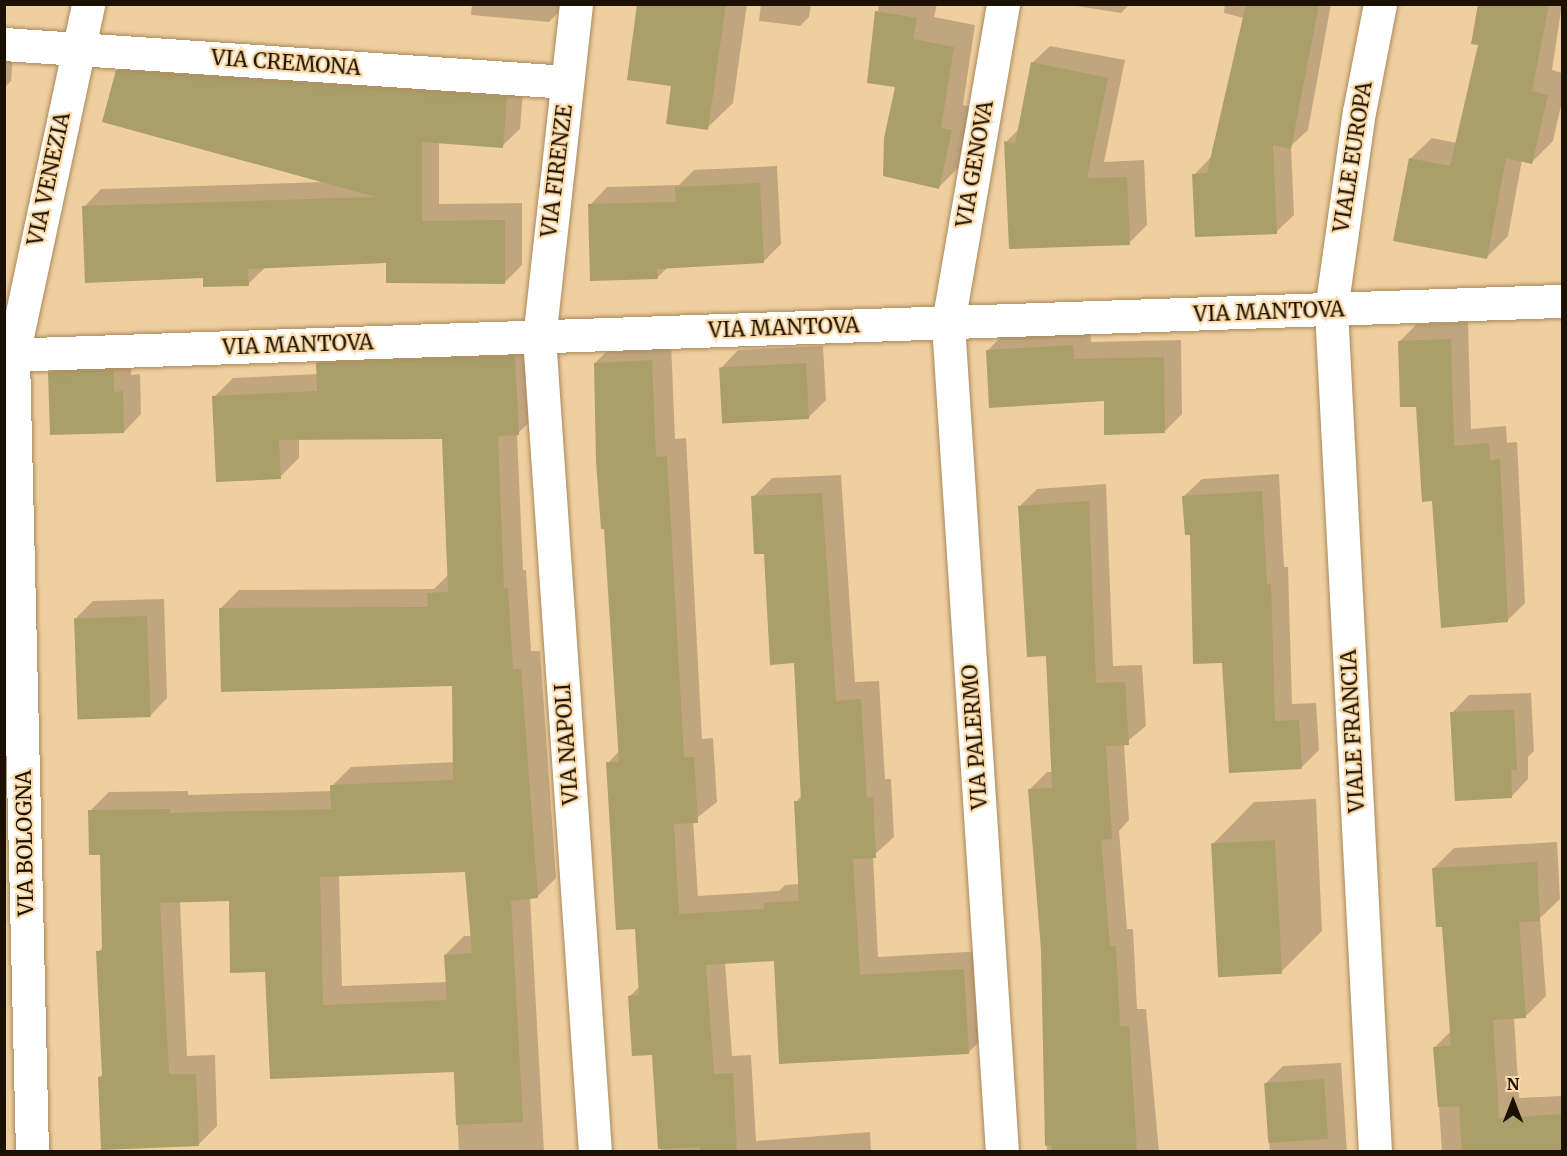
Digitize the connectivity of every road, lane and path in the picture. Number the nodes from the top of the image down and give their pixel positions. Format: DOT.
graph roads {
  1 [pos="88,4"];
  2 [pos="576,4"];
  3 [pos="1003,4"];
  4 [pos="1380,4"];
  5 [pos="4,44"];
  6 [pos="77,49"];
  7 [pos="567,82"];
  8 [pos="1563,301"];
  9 [pos="1331,310"];
  10 [pos="948,323"];
  11 [pos="539,337"];
  12 [pos="9,355"];
  13 [pos="32,1152"];
  14 [pos="595,1152"];
  15 [pos="1002,1152"];
  16 [pos="1375,1152"];
  1 -- 6 [label="street, VIA VENEZIA"];
  2 -- 7 [label="street, VIA FIRENZE"];
  3 -- 10 [label="street, VIA GENOVA"];
  4 -- 9 [label="street, VIALE EUROPA"];
  5 -- 6 [label="street, VIA CREMONA"];
  6 -- 7 [label="street, VIA CREMONA"];
  6 -- 12 [label="street, VIA VENEZIA"];
  7 -- 11 [label="street, VIA FIRENZE"];
  8 -- 9 [label="street, VIA MANTOVA"];
  9 -- 10 [label="street, VIA MANTOVA"];
  9 -- 16 [label="street, VIALE FRANCIA"];
  10 -- 11 [label="street, VIA MANTOVA"];
  10 -- 15 [label="street, VIA PALERMO"];
  11 -- 12 [label="street, VIA MANTOVA"];
  11 -- 14 [label="street, VIA NAPOLI"];
  12 -- 13 [label="street, VIA BOLOGNA"];
}
